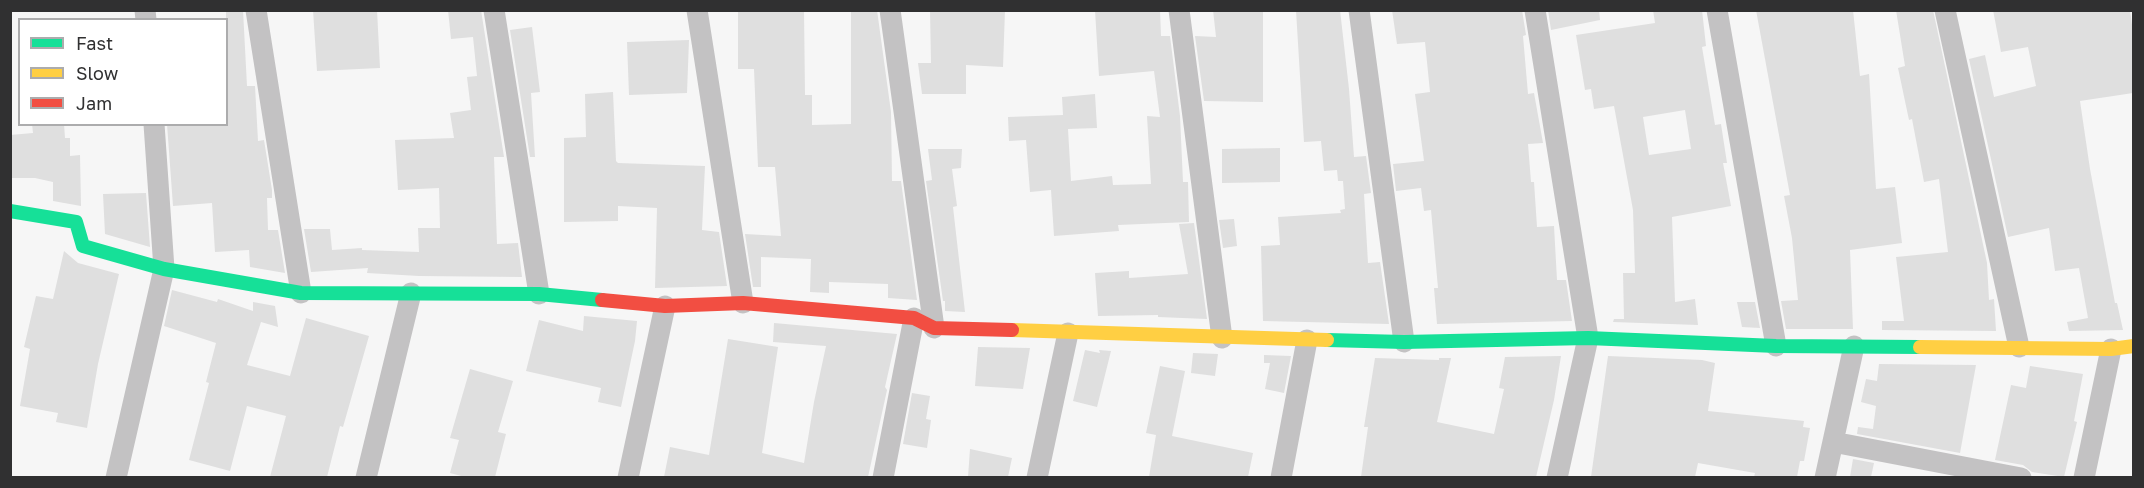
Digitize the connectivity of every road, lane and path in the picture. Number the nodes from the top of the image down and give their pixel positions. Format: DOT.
graph roads {
  1 [pos="256,10"];
  2 [pos="494,10"];
  3 [pos="697,10"];
  4 [pos="890,10"];
  5 [pos="1179,10"];
  6 [pos="1359,10"];
  7 [pos="1535,10"];
  8 [pos="1717,10"];
  9 [pos="1945,10"];
  10 [pos="154,126"];
  11 [pos="10,211"];
  12 [pos="164,269"];
  13 [pos="301,293"];
  14 [pos="411,293"];
  15 [pos="539,294"];
  16 [pos="743,303"];
  17 [pos="665,306"];
  18 [pos="914,318"];
  19 [pos="934,328"];
  20 [pos="1068,333"];
  21 [pos="1222,338"];
  22 [pos="1588,338"];
  23 [pos="1307,340"];
  24 [pos="1404,342"];
  25 [pos="1776,346"];
  26 [pos="1854,346"];
  27 [pos="2133,346"];
  28 [pos="2019,347"];
  29 [pos="2111,350"];
  30 [pos="1833,442"];
  31 [pos="116,477"];
  32 [pos="366,477"];
  33 [pos="628,477"];
  34 [pos="883,477"];
  35 [pos="1036,477"];
  36 [pos="1281,477"];
  37 [pos="1557,477"];
  38 [pos="1825,477"];
  39 [pos="2021,477"];
  40 [pos="2084,477"];
  1 -- 13 [label="street"];
  2 -- 15 [label="street"];
  3 -- 16 [label="street"];
  4 -- 19 [label="street"];
  5 -- 21 [label="street"];
  6 -- 24 [label="street"];
  7 -- 22 [label="street"];
  8 -- 25 [label="street"];
  9 -- 28 [label="street"];
  10 -- 12 [label="street"];
  11 -- 12 [label="street"];
  12 -- 13 [label="street"];
  12 -- 31 [label="street"];
  13 -- 14 [label="street"];
  14 -- 15 [label="street"];
  14 -- 32 [label="street"];
  15 -- 17 [label="street"];
  16 -- 17 [label="street"];
  16 -- 18 [label="street"];
  17 -- 33 [label="street"];
  18 -- 19 [label="street"];
  18 -- 34 [label="street"];
  19 -- 20 [label="street"];
  20 -- 21 [label="street"];
  20 -- 35 [label="street"];
  21 -- 23 [label="street"];
  22 -- 24 [label="street"];
  22 -- 25 [label="street"];
  22 -- 37 [label="street"];
  23 -- 24 [label="street"];
  23 -- 36 [label="street"];
  25 -- 26 [label="street"];
  26 -- 28 [label="street"];
  26 -- 30 [label="street"];
  27 -- 29 [label="street"];
  28 -- 29 [label="street"];
  29 -- 40 [label="street"];
  30 -- 38 [label="street"];
  30 -- 39 [label="street"];
}
